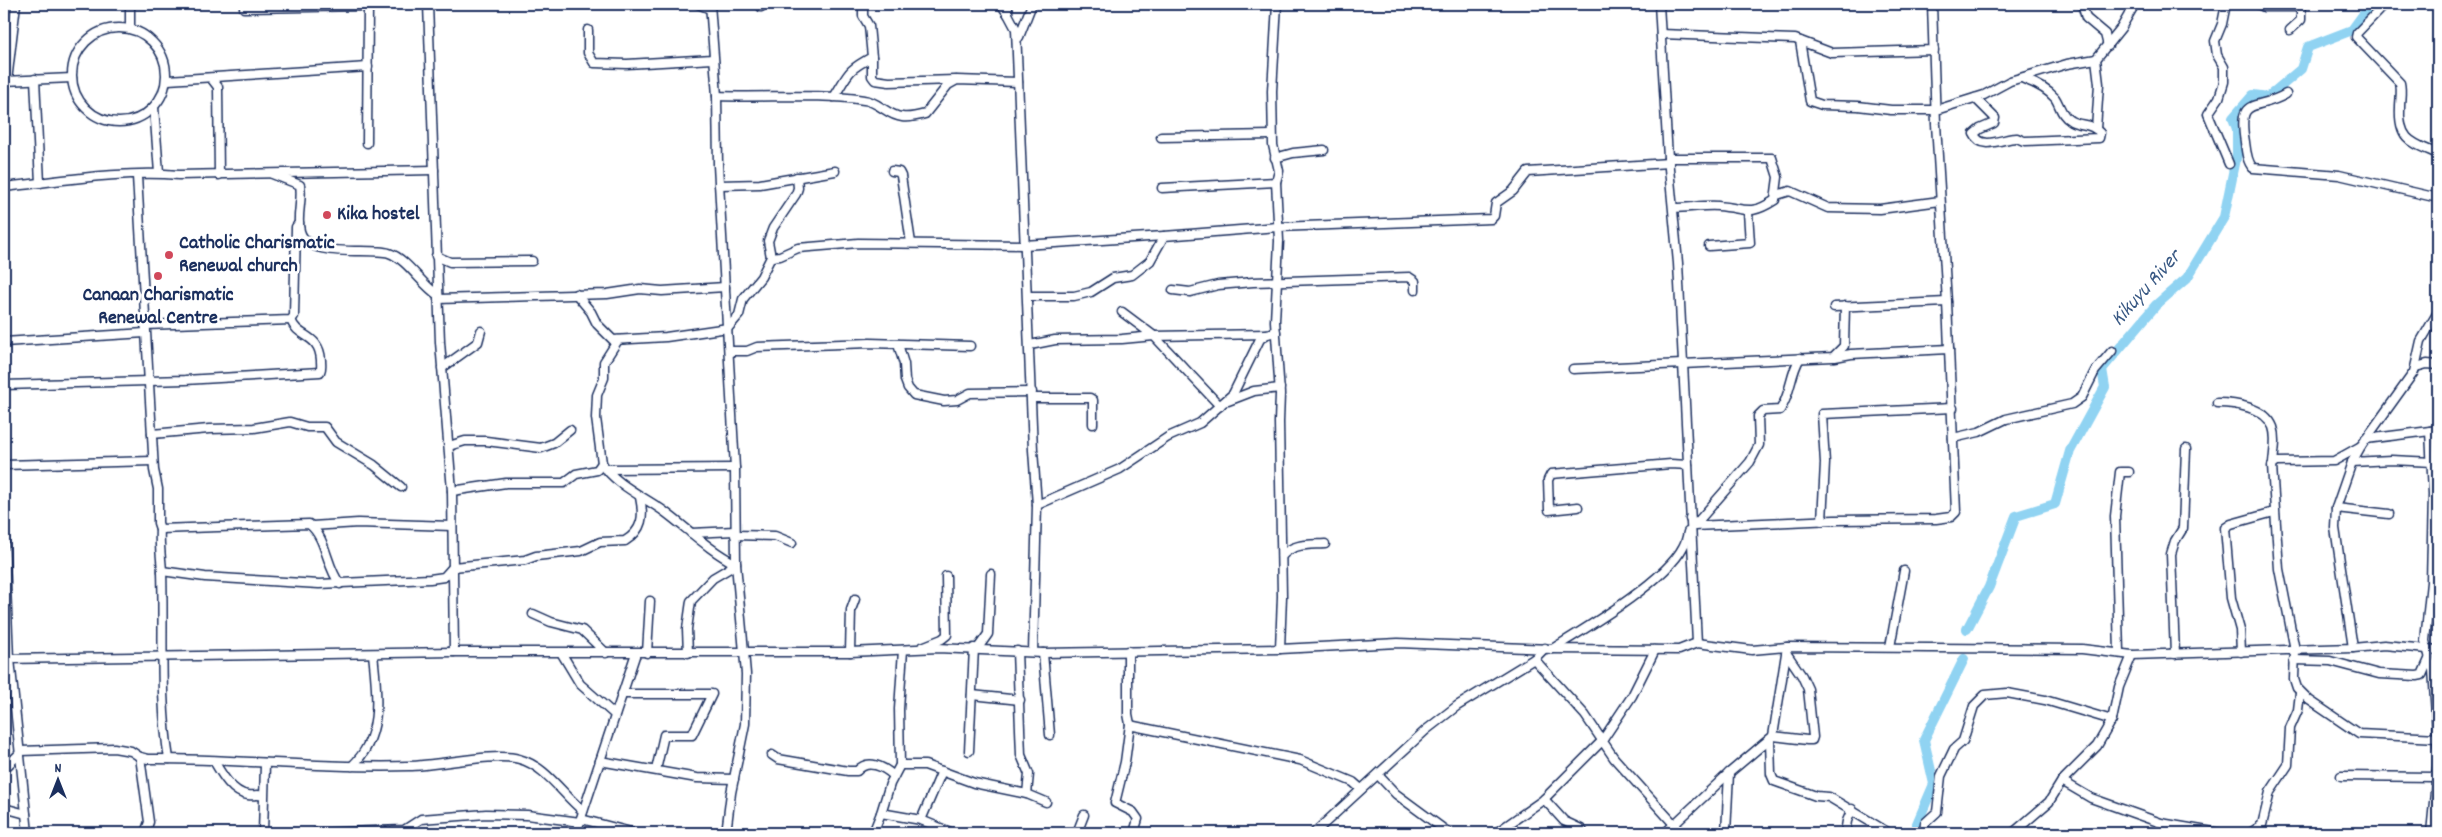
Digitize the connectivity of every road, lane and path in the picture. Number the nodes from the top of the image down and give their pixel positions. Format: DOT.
graph roads {
  1 [pos="16,4"];
  2 [pos="130,4"];
  3 [pos="428,4"];
  4 [pos="698,4"];
  5 [pos="863,4"];
  6 [pos="1001,4"];
  7 [pos="1008,4"];
  8 [pos="1032,4"];
  9 [pos="1277,4"];
  10 [pos="1659,4"];
  11 [pos="1932,4"];
  12 [pos="2082,4"];
  13 [pos="2135,4"];
  14 [pos="2226,4"];
  15 [pos="2258,4"];
  16 [pos="2385,4"];
  17 [pos="368,5"];
  18 [pos="710,6"];
  19 [pos="244,8"];
  20 [pos="1008,14"];
  21 [pos="130,28"];
  22 [pos="588,30"];
  23 [pos="2290,30"];
  24 [pos="1661,34"];
  25 [pos="1800,41"];
  26 [pos="1016,44"];
  27 [pos="2108,46"];
  28 [pos="1934,50"];
  29 [pos="872,57"];
  30 [pos="714,59"];
  31 [pos="2096,59"];
  32 [pos="368,67"];
  33 [pos="72,78"];
  34 [pos="211,78"];
  35 [pos="222,78"];
  36 [pos="2024,79"];
  37 [pos="35,80"];
  38 [pos="168,80"];
  39 [pos="957,80"];
  40 [pos="5,81"];
  41 [pos="1018,82"];
  42 [pos="218,87"];
  43 [pos="2286,94"];
  44 [pos="718,96"];
  45 [pos="834,97"];
  46 [pos="1975,98"];
  47 [pos="154,107"];
  48 [pos="1936,110"];
  49 [pos="2096,129"];
  50 [pos="1272,135"];
  51 [pos="1161,137"];
  52 [pos="367,143"];
  53 [pos="1324,150"];
  54 [pos="2438,154"];
  55 [pos="1275,158"];
  56 [pos="1668,160"];
  57 [pos="2229,164"];
  58 [pos="434,170"];
  59 [pos="835,171"];
  60 [pos="892,171"];
  61 [pos="270,173"];
  62 [pos="159,174"];
  63 [pos="219,175"];
  64 [pos="137,176"];
  65 [pos="797,177"];
  66 [pos="1276,182"];
  67 [pos="40,183"];
  68 [pos="719,185"];
  69 [pos="4,187"];
  70 [pos="1162,188"];
  71 [pos="1777,195"];
  72 [pos="2438,197"];
  73 [pos="1940,200"];
  74 [pos="1674,208"];
  75 [pos="1748,212"];
  76 [pos="300,223"];
  77 [pos="1278,227"];
  78 [pos="1164,236"];
  79 [pos="911,243"];
  80 [pos="1024,245"];
  81 [pos="1709,246"];
  82 [pos="436,256"];
  83 [pos="771,257"];
  84 [pos="532,261"];
  85 [pos="1277,282"];
  86 [pos="725,287"];
  87 [pos="1173,290"];
  88 [pos="1415,290"];
  89 [pos="576,294"];
  90 [pos="1028,296"];
  91 [pos="438,297"];
  92 [pos="1947,302"];
  93 [pos="1834,306"];
  94 [pos="1845,306"];
  95 [pos="1122,312"];
  96 [pos="2438,312"];
  97 [pos="291,320"];
  98 [pos="728,328"];
  99 [pos="145,329"];
  100 [pos="481,331"];
  101 [pos="1276,332"];
  102 [pos="1267,334"];
  103 [pos="1154,336"];
  104 [pos="618,340"];
  105 [pos="4,342"];
  106 [pos="898,344"];
  107 [pos="1030,345"];
  108 [pos="970,346"];
  109 [pos="1949,350"];
  110 [pos="729,351"];
  111 [pos="2112,351"];
  112 [pos="1833,357"];
  113 [pos="1800,358"];
  114 [pos="1682,364"];
  115 [pos="2438,365"];
  116 [pos="2416,367"];
  117 [pos="442,368"];
  118 [pos="1573,369"];
  119 [pos="148,382"];
  120 [pos="4,385"];
  121 [pos="1280,388"];
  122 [pos="1032,395"];
  123 [pos="2217,403"];
  124 [pos="1223,404"];
  125 [pos="1952,408"];
  126 [pos="1093,424"];
  127 [pos="570,430"];
  128 [pos="2434,430"];
  129 [pos="152,434"];
  130 [pos="1953,438"];
  131 [pos="2366,439"];
  132 [pos="449,446"];
  133 [pos="2361,446"];
  134 [pos="2186,449"];
  135 [pos="153,461"];
  136 [pos="2352,462"];
  137 [pos="2433,462"];
  138 [pos="2274,463"];
  139 [pos="1688,465"];
  140 [pos="4,466"];
  141 [pos="604,466"];
  142 [pos="735,468"];
  143 [pos="2129,472"];
  144 [pos="401,487"];
  145 [pos="452,491"];
  146 [pos="640,497"];
  147 [pos="1037,505"];
  148 [pos="1578,507"];
  149 [pos="2336,508"];
  150 [pos="2274,512"];
  151 [pos="2389,514"];
  152 [pos="1822,521"];
  153 [pos="1692,524"];
  154 [pos="312,526"];
  155 [pos="452,526"];
  156 [pos="160,529"];
  157 [pos="691,533"];
  158 [pos="735,533"];
  159 [pos="4,534"];
  160 [pos="792,543"];
  161 [pos="1325,544"];
  162 [pos="1282,556"];
  163 [pos="734,563"];
  164 [pos="453,567"];
  165 [pos="162,571"];
  166 [pos="1904,571"];
  167 [pos="992,574"];
  168 [pos="946,576"];
  169 [pos="340,584"];
  170 [pos="5,585"];
  171 [pos="855,599"];
  172 [pos="650,601"];
  173 [pos="533,614"];
  174 [pos="1697,643"];
  175 [pos="1890,647"];
  176 [pos="976,648"];
  177 [pos="1549,648"];
  178 [pos="2353,648"];
  179 [pos="2427,648"];
  180 [pos="1280,649"];
  181 [pos="903,650"];
  182 [pos="914,650"];
  183 [pos="1655,650"];
  184 [pos="1787,650"];
  185 [pos="2295,650"];
  186 [pos="2438,650"];
  187 [pos="744,651"];
  188 [pos="1017,651"];
  189 [pos="454,652"];
  190 [pos="606,652"];
  191 [pos="636,652"];
  192 [pos="850,652"];
  193 [pos="1033,652"];
  194 [pos="1128,652"];
  195 [pos="2119,652"];
  196 [pos="2241,652"];
  197 [pos="648,653"];
  198 [pos="688,653"];
  199 [pos="1043,653"];
  200 [pos="372,654"];
  201 [pos="562,654"];
  202 [pos="2175,654"];
  203 [pos="2132,655"];
  204 [pos="2430,657"];
  205 [pos="163,658"];
  206 [pos="8,659"];
  207 [pos="1534,659"];
  208 [pos="2294,660"];
  209 [pos="2436,685"];
  210 [pos="2300,693"];
  211 [pos="622,694"];
  212 [pos="972,696"];
  213 [pos="1020,700"];
  214 [pos="615,715"];
  215 [pos="2112,720"];
  216 [pos="1130,724"];
  217 [pos="1050,735"];
  218 [pos="1772,738"];
  219 [pos="2438,738"];
  220 [pos="1602,741"];
  221 [pos="2438,747"];
  222 [pos="969,751"];
  223 [pos="20,752"];
  224 [pos="772,755"];
  225 [pos="140,757"];
  226 [pos="169,759"];
  227 [pos="214,761"];
  228 [pos="600,761"];
  229 [pos="2438,763"];
  230 [pos="265,764"];
  231 [pos="900,765"];
  232 [pos="352,766"];
  233 [pos="4,769"];
  234 [pos="656,770"];
  235 [pos="942,771"];
  236 [pos="1729,773"];
  237 [pos="1378,775"];
  238 [pos="894,776"];
  239 [pos="2341,776"];
  240 [pos="2436,777"];
  241 [pos="734,779"];
  242 [pos="2062,781"];
  243 [pos="1361,789"];
  244 [pos="1027,794"];
  245 [pos="264,796"];
  246 [pos="1544,799"];
  247 [pos="1046,802"];
  248 [pos="4,808"];
  249 [pos="1852,809"];
  250 [pos="880,813"];
  251 [pos="26,814"];
  252 [pos="1084,815"];
  253 [pos="2436,815"];
  254 [pos="581,817"];
  255 [pos="921,820"];
  256 [pos="1675,824"];
  257 [pos="410,831"];
  258 [pos="28,833"];
  259 [pos="145,833"];
  260 [pos="263,833"];
  261 [pos="315,833"];
  262 [pos="331,833"];
  263 [pos="576,833"];
  264 [pos="635,833"];
  265 [pos="726,833"];
  266 [pos="873,833"];
  267 [pos="953,833"];
  268 [pos="1077,833"];
  269 [pos="1134,833"];
  270 [pos="1314,833"];
  271 [pos="1449,833"];
  272 [pos="1496,833"];
  273 [pos="1584,833"];
  274 [pos="1664,833"];
  275 [pos="1682,833"];
  276 [pos="1726,833"];
  277 [pos="1845,833"];
  278 [pos="1889,833"];
  279 [pos="1924,833"];
  280 [pos="2013,833"];
  281 [pos="2219,833"];
  282 [pos="2250,833"];
  283 [pos="2430,833"];
  1 -- 40 [label="street"];
  2 -- 21 [label="street"];
  3 -- 58 [label="street"];
  4 -- 18 [label="street"];
  5 -- 29 [label="street"];
  6 -- 20 [label="street"];
  7 -- 20 [label="street"];
  8 -- 26 [label="street"];
  9 -- 50 [label="street"];
  10 -- 24 [label="street"];
  11 -- 28 [label="street"];
  12 -- 27 [label="street"];
  13 -- 27 [label="street"];
  14 -- 57 [label="street"];
  15 -- 23 [label="street"];
  16 -- 54 [label="street"];
  17 -- 19 [label="street"];
  17 -- 32 [label="street"];
  18 -- 30 [label="street"];
  20 -- 26 [label="street"];
  21 -- 33 [label="street"];
  21 -- 38 [label="street"];
  22 -- 30 [label="street"];
  24 -- 25 [label="street"];
  24 -- 56 [label="street"];
  25 -- 28 [label="street"];
  25 -- 48 [label="street"];
  26 -- 41 [label="street"];
  27 -- 31 [label="street"];
  28 -- 48 [label="street"];
  29 -- 39 [label="street"];
  29 -- 45 [label="street"];
  30 -- 44 [label="street"];
  31 -- 36 [label="street"];
  31 -- 49 [label="street"];
  32 -- 35 [label="street"];
  32 -- 52 [label="street"];
  33 -- 37 [label="street"];
  33 -- 47 [label="street"];
  34 -- 35 [label="street"];
  34 -- 38 [label="street"];
  34 -- 42 [label="street"];
  35 -- 42 [label="street"];
  36 -- 46 [label="street"];
  36 -- 49 [label="street"];
  37 -- 40 [label="street"];
  37 -- 67 [label="street"];
  38 -- 47 [label="street"];
  39 -- 41 [label="street"];
  39 -- 45 [label="street"];
  41 -- 80 [label="street"];
  42 -- 63 [label="street"];
  43 -- 72 [label="street"];
  44 -- 45 [label="street"];
  44 -- 68 [label="street"];
  46 -- 48 [label="street"];
  46 -- 49 [label="street"];
  47 -- 62 [label="street"];
  48 -- 73 [label="street"];
  50 -- 51 [label="street"];
  50 -- 55 [label="street"];
  53 -- 55 [label="street"];
  55 -- 66 [label="street"];
  56 -- 71 [label="street"];
  56 -- 74 [label="street"];
  56 -- 77 [label="street"];
  58 -- 61 [label="street"];
  58 -- 82 [label="street"];
  59 -- 65 [label="street"];
  60 -- 79 [label="street"];
  61 -- 63 [label="street"];
  61 -- 76 [label="street"];
  62 -- 63 [label="street"];
  62 -- 64 [label="street"];
  64 -- 67 [label="street"];
  64 -- 99 [label="street"];
  65 -- 68 [label="street"];
  65 -- 83 [label="street"];
  66 -- 70 [label="street"];
  66 -- 77 [label="street"];
  67 -- 69 [label="street"];
  68 -- 86 [label="street"];
  71 -- 73 [label="street"];
  71 -- 75 [label="street"];
  73 -- 92 [label="street"];
  74 -- 75 [label="street"];
  74 -- 114 [label="street"];
  75 -- 81 [label="street"];
  76 -- 91 [label="street"];
  76 -- 97 [label="street"];
  77 -- 78 [label="street"];
  77 -- 85 [label="street"];
  78 -- 80 [label="street"];
  78 -- 90 [label="street"];
  79 -- 80 [label="street"];
  79 -- 83 [label="street"];
  80 -- 90 [label="street"];
  82 -- 84 [label="street"];
  82 -- 91 [label="street"];
  83 -- 98 [label="street"];
  85 -- 87 [label="street"];
  85 -- 88 [label="street"];
  85 -- 101 [label="street"];
  86 -- 89 [label="street"];
  86 -- 98 [label="street"];
  89 -- 91 [label="street"];
  89 -- 104 [label="street"];
  90 -- 107 [label="street"];
  91 -- 117 [label="street"];
  92 -- 94 [label="street"];
  92 -- 109 [label="street"];
  93 -- 94 [label="street"];
  94 -- 112 [label="street"];
  95 -- 103 [label="street"];
  96 -- 116 [label="street"];
  97 -- 99 [label="street"];
  97 -- 119 [label="street"];
  98 -- 104 [label="street"];
  98 -- 110 [label="street"];
  99 -- 105 [label="street"];
  99 -- 119 [label="street"];
  100 -- 117 [label="street"];
  101 -- 102 [label="street"];
  101 -- 121 [label="street"];
  102 -- 103 [label="street"];
  102 -- 124 [label="street"];
  103 -- 107 [label="street"];
  103 -- 124 [label="street"];
  104 -- 141 [label="street"];
  106 -- 108 [label="street"];
  106 -- 110 [label="street"];
  106 -- 122 [label="street"];
  107 -- 122 [label="street"];
  109 -- 112 [label="street"];
  109 -- 125 [label="street"];
  110 -- 142 [label="street"];
  111 -- 130 [label="street"];
  112 -- 113 [label="street"];
  113 -- 114 [label="street"];
  113 -- 153 [label="street"];
  114 -- 118 [label="street"];
  114 -- 139 [label="street"];
  115 -- 116 [label="street"];
  116 -- 131 [label="street"];
  117 -- 132 [label="street"];
  119 -- 120 [label="street"];
  119 -- 129 [label="street"];
  121 -- 124 [label="street"];
  121 -- 162 [label="street"];
  122 -- 126 [label="street"];
  122 -- 147 [label="street"];
  123 -- 138 [label="street"];
  124 -- 147 [label="street"];
  125 -- 130 [label="street"];
  125 -- 152 [label="street"];
  127 -- 132 [label="street"];
  128 -- 131 [label="street"];
  128 -- 137 [label="street"];
  129 -- 135 [label="street"];
  129 -- 144 [label="street"];
  130 -- 152 [label="street"];
  131 -- 133 [label="street"];
  132 -- 145 [label="street"];
  133 -- 136 [label="street"];
  133 -- 138 [label="street"];
  134 -- 202 [label="street"];
  135 -- 140 [label="street"];
  135 -- 156 [label="street"];
  136 -- 137 [label="street"];
  136 -- 149 [label="street"];
  137 -- 179 [label="street"];
  138 -- 150 [label="street"];
  139 -- 148 [label="street"];
  139 -- 153 [label="street"];
  141 -- 142 [label="street"];
  141 -- 145 [label="street"];
  141 -- 146 [label="street"];
  142 -- 158 [label="street"];
  143 -- 195 [label="street"];
  145 -- 155 [label="street"];
  146 -- 157 [label="street"];
  146 -- 164 [label="street"];
  147 -- 193 [label="street"];
  149 -- 151 [label="street"];
  149 -- 178 [label="street"];
  150 -- 185 [label="street"];
  150 -- 196 [label="street"];
  152 -- 153 [label="street"];
  153 -- 174 [label="street"];
  153 -- 177 [label="street"];
  154 -- 155 [label="street"];
  154 -- 156 [label="street"];
  154 -- 169 [label="street"];
  155 -- 164 [label="street"];
  156 -- 165 [label="street"];
  157 -- 158 [label="street"];
  157 -- 163 [label="street"];
  158 -- 160 [label="street"];
  158 -- 163 [label="street"];
  159 -- 170 [label="street"];
  161 -- 162 [label="street"];
  162 -- 180 [label="street"];
  163 -- 187 [label="street"];
  163 -- 198 [label="street"];
  164 -- 169 [label="street"];
  164 -- 189 [label="street"];
  165 -- 169 [label="street"];
  165 -- 205 [label="street"];
  166 -- 175 [label="street"];
  167 -- 176 [label="street"];
  168 -- 182 [label="street"];
  170 -- 206 [label="street"];
  171 -- 192 [label="street"];
  172 -- 197 [label="street"];
  173 -- 190 [label="street"];
  174 -- 183 [label="street"];
  174 -- 184 [label="street"];
  175 -- 184 [label="street"];
  175 -- 195 [label="street"];
  176 -- 182 [label="street"];
  176 -- 188 [label="street"];
  176 -- 212 [label="street"];
  177 -- 180 [label="street"];
  177 -- 183 [label="street"];
  177 -- 207 [label="street"];
  178 -- 179 [label="street"];
  178 -- 185 [label="street"];
  179 -- 186 [label="street"];
  179 -- 204 [label="street"];
  180 -- 194 [label="street"];
  181 -- 182 [label="street"];
  181 -- 192 [label="street"];
  181 -- 231 [label="street"];
  183 -- 220 [label="street"];
  184 -- 218 [label="street"];
  184 -- 218 [label="street"];
  185 -- 196 [label="street"];
  185 -- 208 [label="street"];
  187 -- 192 [label="street"];
  187 -- 198 [label="street"];
  187 -- 241 [label="street"];
  188 -- 193 [label="street"];
  188 -- 213 [label="street"];
  189 -- 200 [label="street"];
  189 -- 201 [label="street"];
  190 -- 191 [label="street"];
  190 -- 201 [label="street"];
  191 -- 197 [label="street"];
  191 -- 211 [label="street"];
  193 -- 199 [label="street"];
  194 -- 199 [label="street"];
  194 -- 216 [label="street"];
  195 -- 203 [label="street"];
  196 -- 202 [label="street"];
  197 -- 198 [label="street"];
  199 -- 217 [label="street"];
  200 -- 205 [label="street"];
  200 -- 232 [label="street"];
  201 -- 214 [label="street"];
  202 -- 203 [label="street"];
  203 -- 215 [label="street"];
  204 -- 208 [label="street"];
  204 -- 209 [label="street"];
  205 -- 206 [label="street"];
  205 -- 226 [label="street"];
  206 -- 223 [label="street"];
  207 -- 220 [label="street"];
  207 -- 237 [label="street"];
  208 -- 210 [label="street"];
  209 -- 219 [label="street"];
  210 -- 219 [label="street"];
  210 -- 282 [label="street"];
  211 -- 214 [label="street"];
  211 -- 234 [label="street"];
  212 -- 213 [label="street"];
  212 -- 222 [label="street"];
  213 -- 244 [label="street"];
  214 -- 228 [label="street"];
  215 -- 242 [label="street"];
  215 -- 279 [label="street"];
  216 -- 243 [label="street"];
  216 -- 269 [label="street"];
  218 -- 236 [label="street"];
  218 -- 249 [label="street"];
  219 -- 221 [label="street"];
  220 -- 246 [label="street"];
  220 -- 256 [label="street"];
  223 -- 225 [label="street"];
  223 -- 233 [label="street"];
  223 -- 251 [label="street"];
  224 -- 238 [label="street"];
  225 -- 226 [label="street"];
  225 -- 259 [label="street"];
  226 -- 227 [label="street"];
  227 -- 230 [label="street"];
  227 -- 245 [label="street"];
  228 -- 234 [label="street"];
  228 -- 254 [label="street"];
  229 -- 240 [label="street"];
  230 -- 232 [label="street"];
  230 -- 245 [label="street"];
  231 -- 235 [label="street"];
  231 -- 238 [label="street"];
  232 -- 254 [label="street"];
  234 -- 241 [label="street"];
  235 -- 244 [label="street"];
  235 -- 255 [label="street"];
  236 -- 256 [label="street"];
  236 -- 276 [label="street"];
  237 -- 243 [label="street"];
  237 -- 271 [label="street"];
  238 -- 250 [label="street"];
  239 -- 240 [label="street"];
  240 -- 253 [label="street"];
  241 -- 265 [label="street"];
  242 -- 280 [label="street"];
  242 -- 281 [label="street"];
  243 -- 270 [label="street"];
  244 -- 247 [label="street"];
  245 -- 260 [label="street"];
  246 -- 272 [label="street"];
  246 -- 273 [label="street"];
  248 -- 251 [label="street"];
  249 -- 277 [label="street"];
  249 -- 278 [label="street"];
  250 -- 255 [label="street"];
  250 -- 266 [label="street"];
  251 -- 258 [label="street"];
  252 -- 268 [label="street"];
  253 -- 283 [label="street"];
  254 -- 257 [label="street"];
  254 -- 263 [label="street"];
  254 -- 264 [label="street"];
  255 -- 267 [label="street"];
  256 -- 274 [label="street"];
  256 -- 275 [label="street"];
  257 -- 262 [label="street"];
  261 -- 262 [label="street"];
}
